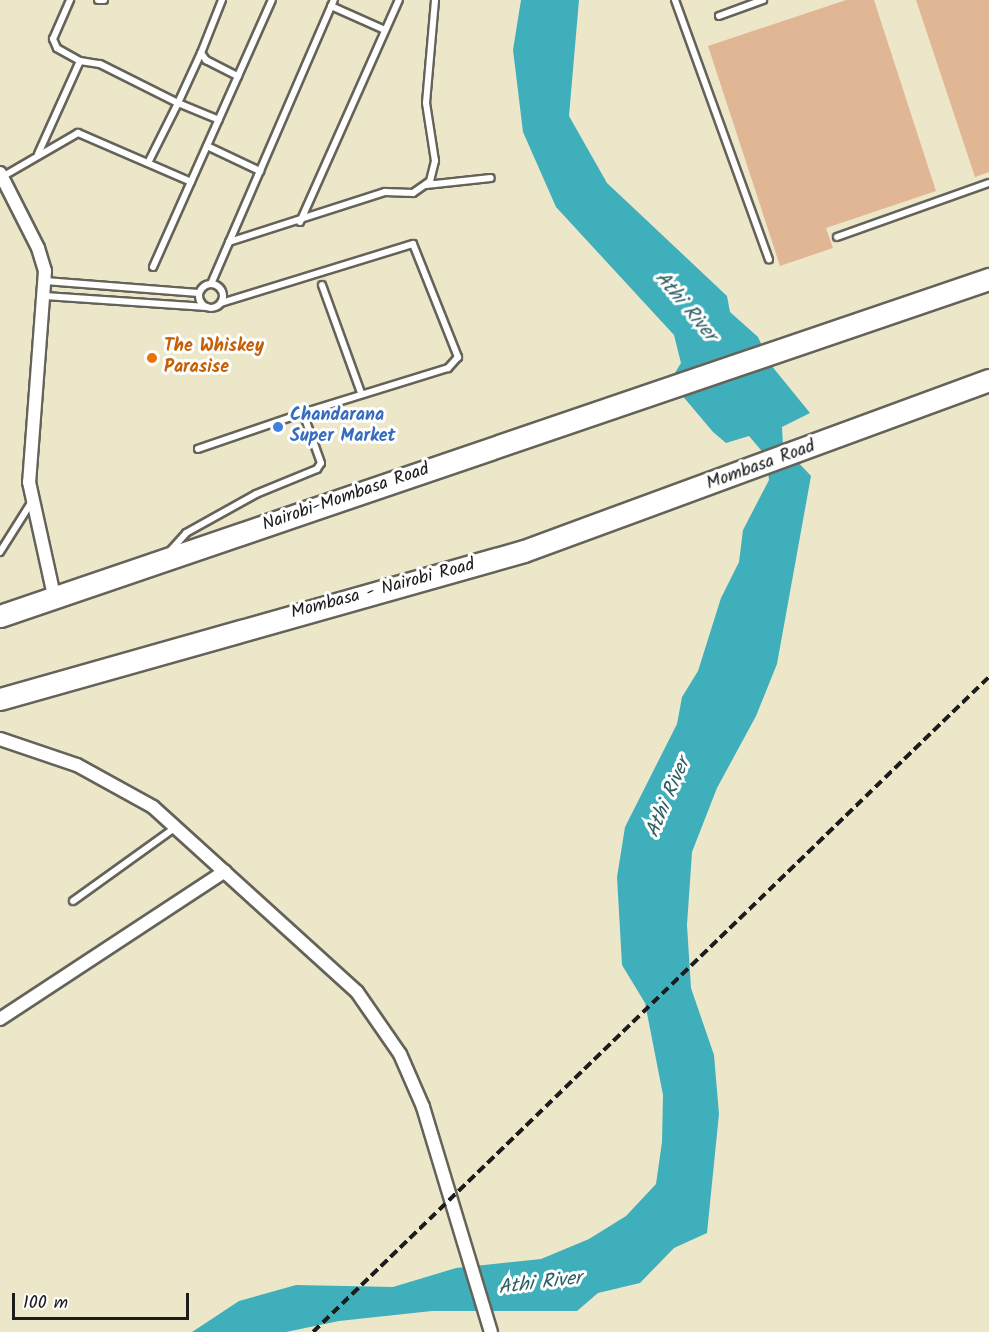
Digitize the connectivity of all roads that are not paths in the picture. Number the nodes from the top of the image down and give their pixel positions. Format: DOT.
graph roads {
  1 [pos="70,0"];
  2 [pos="98,0"];
  3 [pos="104,0"];
  4 [pos="212,0"];
  5 [pos="272,0"];
  6 [pos="399,0"];
  7 [pos="435,0"];
  8 [pos="675,0"];
  9 [pos="763,0"];
  10 [pos="221,2"];
  11 [pos="333,3"];
  12 [pos="719,16"];
  13 [pos="385,30"];
  14 [pos="201,53"];
  15 [pos="80,61"];
  16 [pos="238,76"];
  17 [pos="178,103"];
  18 [pos="219,120"];
  19 [pos="207,146"];
  20 [pos="38,155"];
  21 [pos="148,163"];
  22 [pos="260,171"];
  23 [pos="1,175"];
  24 [pos="491,178"];
  25 [pos="191,182"];
  26 [pos="989,183"];
  27 [pos="426,185"];
  28 [pos="300,222"];
  29 [pos="837,237"];
  30 [pos="229,242"];
  31 [pos="769,259"];
  32 [pos="153,267"];
  33 [pos="989,279"];
  34 [pos="45,281"];
  35 [pos="211,284"];
  36 [pos="322,285"];
  37 [pos="200,293"];
  38 [pos="45,296"];
  39 [pos="221,303"];
  40 [pos="207,308"];
  41 [pos="989,380"];
  42 [pos="361,393"];
  43 [pos="303,413"];
  44 [pos="198,449"];
  45 [pos="673,498"];
  46 [pos="31,503"];
  47 [pos="0,552"];
  48 [pos="160,561"];
  49 [pos="54,596"];
  50 [pos="0,616"];
  51 [pos="47,686"];
  52 [pos="0,690"];
  53 [pos="0,699"];
  54 [pos="0,740"];
  55 [pos="176,827"];
  56 [pos="225,871"];
  57 [pos="73,901"];
  58 [pos="0,1019"];
  59 [pos="491,1332"];
  1 -- 15 [label="lane"];
  2 -- 3 [label="lane"];
  4 -- 10 [label="lane"];
  5 -- 16 [label="lane"];
  6 -- 13 [label="lane"];
  7 -- 27 [label="lane"];
  8 -- 31 [label="lane"];
  9 -- 12 [label="lane"];
  10 -- 14 [label="lane"];
  11 -- 13 [label="lane"];
  11 -- 22 [label="lane"];
  13 -- 28 [label="lane"];
  14 -- 16 [label="lane"];
  14 -- 17 [label="lane"];
  15 -- 17 [label="lane"];
  15 -- 20 [label="lane"];
  16 -- 18 [label="lane"];
  17 -- 18 [label="lane"];
  17 -- 21 [label="lane"];
  18 -- 19 [label="lane"];
  19 -- 22 [label="lane"];
  19 -- 25 [label="lane"];
  20 -- 21 [label="lane"];
  20 -- 23 [label="lane"];
  21 -- 25 [label="lane"];
  22 -- 30 [label="lane"];
  23 -- 34 [label="street"];
  24 -- 27 [label="lane"];
  25 -- 32 [label="lane"];
  26 -- 29 [label="lane"];
  27 -- 28 [label="lane"];
  28 -- 30 [label="lane"];
  30 -- 35 [label="lane"];
  33 -- 48 [label="highway, Nairobi-Mombasa Road"];
  34 -- 37 [label="lane"];
  34 -- 38 [label="street"];
  35 -- 37 [label="lane"];
  35 -- 39 [label="lane"];
  36 -- 42 [label="lane"];
  37 -- 40 [label="lane"];
  38 -- 40 [label="lane"];
  38 -- 46 [label="street"];
  39 -- 40 [label="lane"];
  39 -- 42 [label="lane"];
  41 -- 45 [label="highway, Mombasa Road"];
  42 -- 43 [label="lane"];
  43 -- 44 [label="lane"];
  43 -- 48 [label="lane"];
  45 -- 51 [label="highway, Mombasa - Nairobi Road"];
  46 -- 47 [label="lane"];
  46 -- 49 [label="street"];
  48 -- 49 [label="highway, Nairobi-Mombasa Road"];
  49 -- 50 [label="highway"];
  51 -- 52 [label="highway"];
  51 -- 53 [label="highway"];
  54 -- 55 [label="street"];
  55 -- 56 [label="street"];
  55 -- 57 [label="lane"];
  56 -- 58 [label="street"];
  56 -- 59 [label="street"];
}
